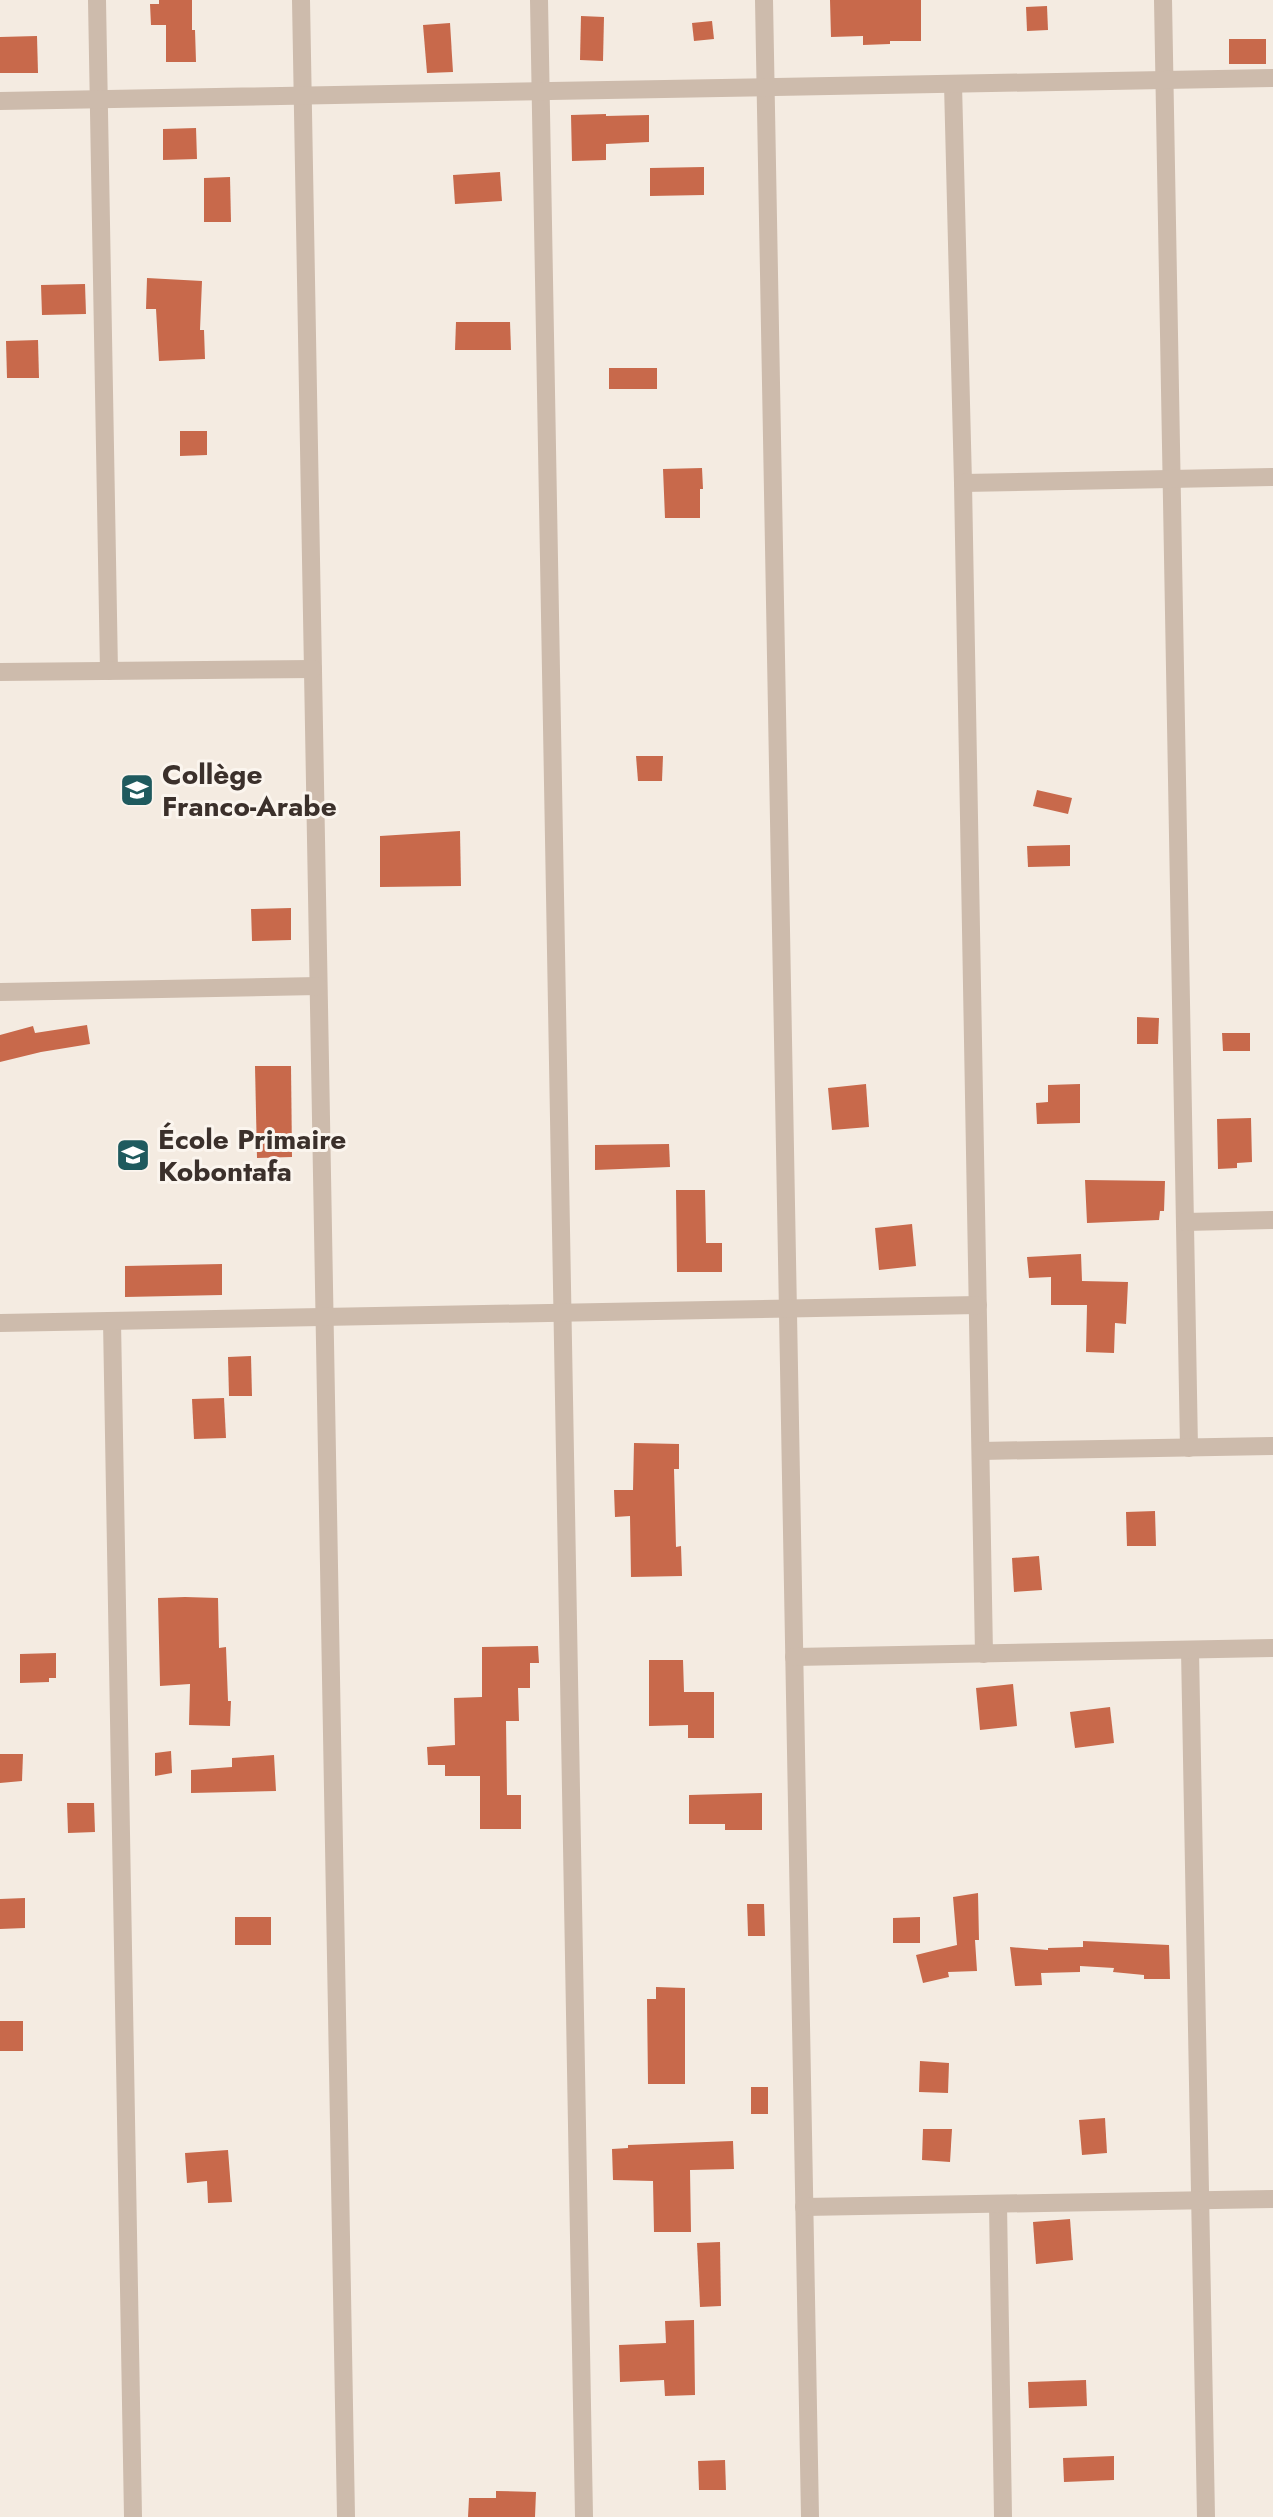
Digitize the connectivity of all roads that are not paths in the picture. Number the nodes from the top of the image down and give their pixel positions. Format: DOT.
graph roads {
  1 [pos="97,0"];
  2 [pos="301,0"];
  3 [pos="539,0"];
  4 [pos="764,0"];
  5 [pos="1163,0"];
  6 [pos="1273,78"];
  7 [pos="1164,80"];
  8 [pos="953,84"];
  9 [pos="766,88"];
  10 [pos="540,92"];
  11 [pos="302,96"];
  12 [pos="99,100"];
  13 [pos="0,101"];
  14 [pos="1273,477"];
  15 [pos="1171,479"];
  16 [pos="963,483"];
  17 [pos="313,669"];
  18 [pos="109,671"];
  19 [pos="0,672"];
  20 [pos="318,986"];
  21 [pos="0,992"];
  22 [pos="1273,1220"];
  23 [pos="1185,1222"];
  24 [pos="978,1305"];
  25 [pos="788,1309"];
  26 [pos="562,1313"];
  27 [pos="324,1317"];
  28 [pos="112,1321"];
  29 [pos="0,1323"];
  30 [pos="1273,1446"];
  31 [pos="1189,1448"];
  32 [pos="981,1451"];
  33 [pos="1273,1648"];
  34 [pos="1190,1650"];
  35 [pos="984,1654"];
  36 [pos="794,1657"];
  37 [pos="1273,2199"];
  38 [pos="1200,2200"];
  39 [pos="998,2204"];
  40 [pos="804,2207"];
  41 [pos="134,2517"];
  42 [pos="346,2517"];
  43 [pos="584,2517"];
  44 [pos="810,2517"];
  45 [pos="1003,2517"];
  46 [pos="1206,2517"];
  1 -- 12 [label="street"];
  2 -- 11 [label="street"];
  3 -- 10 [label="street"];
  4 -- 9 [label="street"];
  5 -- 7 [label="street"];
  6 -- 7 [label="street"];
  7 -- 8 [label="street"];
  7 -- 15 [label="street"];
  8 -- 9 [label="street"];
  8 -- 16 [label="street"];
  9 -- 10 [label="street"];
  9 -- 25 [label="street"];
  10 -- 11 [label="street"];
  10 -- 26 [label="street"];
  11 -- 12 [label="street"];
  11 -- 17 [label="street"];
  12 -- 13 [label="street"];
  12 -- 18 [label="street"];
  14 -- 15 [label="street"];
  15 -- 16 [label="street"];
  15 -- 23 [label="street"];
  16 -- 24 [label="street"];
  17 -- 18 [label="street"];
  17 -- 20 [label="street"];
  18 -- 19 [label="street"];
  20 -- 21 [label="street"];
  20 -- 27 [label="street"];
  22 -- 23 [label="street"];
  23 -- 31 [label="street"];
  24 -- 25 [label="street"];
  24 -- 32 [label="street"];
  25 -- 26 [label="street"];
  25 -- 36 [label="street"];
  26 -- 27 [label="street"];
  26 -- 43 [label="street"];
  27 -- 28 [label="street"];
  27 -- 42 [label="street"];
  28 -- 29 [label="street"];
  28 -- 41 [label="street"];
  30 -- 31 [label="street"];
  31 -- 32 [label="street"];
  32 -- 35 [label="street"];
  33 -- 34 [label="street"];
  34 -- 35 [label="street"];
  34 -- 38 [label="street"];
  35 -- 36 [label="street"];
  36 -- 40 [label="street"];
  37 -- 38 [label="street"];
  38 -- 39 [label="street"];
  38 -- 46 [label="street"];
  39 -- 40 [label="street"];
  39 -- 45 [label="street"];
  40 -- 44 [label="street"];
}
